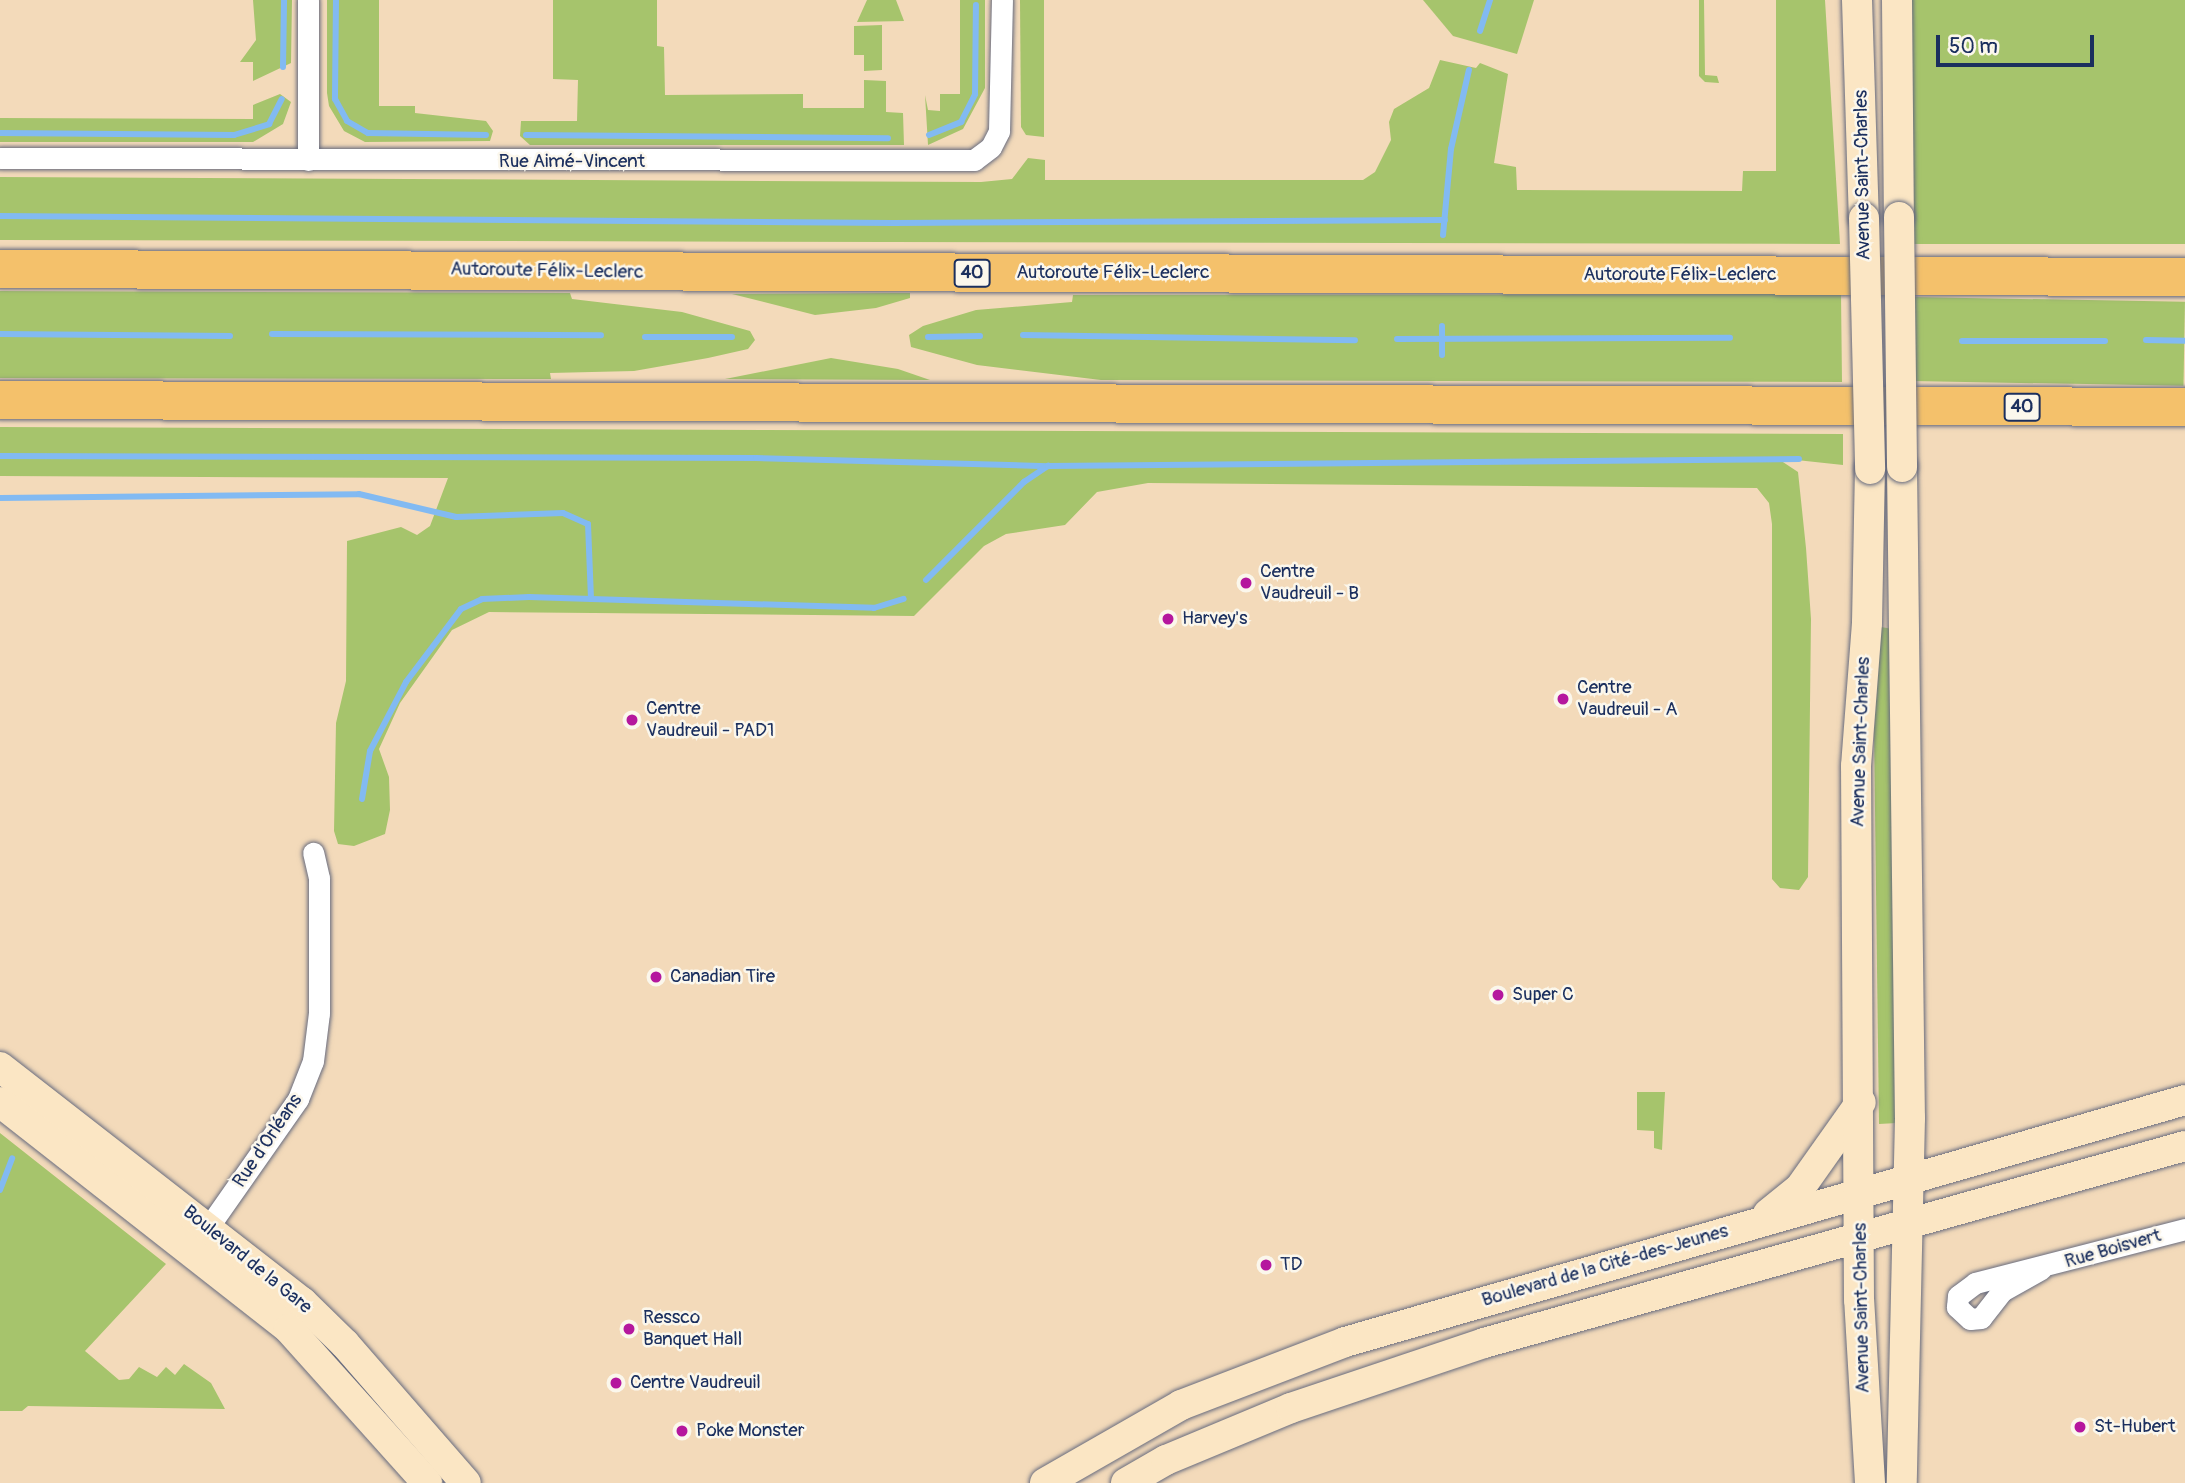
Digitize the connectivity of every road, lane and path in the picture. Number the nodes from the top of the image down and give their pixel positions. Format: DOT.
graph roads {
  1 [pos="309,0"];
  2 [pos="1002,0"];
  3 [pos="1857,0"];
  4 [pos="1897,0"];
  5 [pos="0,158"];
  6 [pos="308,160"];
  7 [pos="0,269"];
  8 [pos="2185,277"];
  9 [pos="0,400"];
  10 [pos="2185,407"];
  11 [pos="313,853"];
  12 [pos="0,1067"];
  13 [pos="2185,1100"];
  14 [pos="0,1102"];
  15 [pos="1861,1102"];
  16 [pos="2185,1146"];
  17 [pos="1909,1180"];
  18 [pos="1860,1194"];
  19 [pos="1756,1223"];
  20 [pos="1908,1224"];
  21 [pos="2185,1229"];
  22 [pos="1859,1238"];
  23 [pos="200,1239"];
  24 [pos="2041,1269"];
  25 [pos="457,1480"];
  26 [pos="427,1483"];
  27 [pos="1045,1483"];
  28 [pos="1126,1483"];
  29 [pos="1870,1483"];
  30 [pos="1902,1483"];
  1 -- 6 [label="street"];
  2 -- 6 [label="street, Rue Aimé-Vincent"];
  3 -- 15 [label="main road, Avenue Saint-Charles, bridge"];
  4 -- 17 [label="main road, Avenue Saint-Charles, bridge"];
  5 -- 6 [label="street, Rue Aimé-Vincent"];
  7 -- 8 [label="highway, Autoroute Félix-Leclerc / 40"];
  9 -- 10 [label="highway, 40"];
  11 -- 23 [label="street, Rue d'Orléans"];
  12 -- 23 [label="main road, Boulevard de la Gare"];
  13 -- 17 [label="main road, Boulevard de la Cité-des-Jeunes"];
  14 -- 23 [label="main road, Boulevard de la Gare"];
  15 -- 18 [label="main road, Avenue Saint-Charles"];
  15 -- 19 [label="main road"];
  16 -- 20 [label="main road"];
  17 -- 18 [label="main road, Boulevard de la Cité-des-Jeunes"];
  17 -- 20 [label="main road, Avenue Saint-Charles"];
  18 -- 19 [label="main road, Boulevard de la Cité-des-Jeunes"];
  18 -- 22 [label="main road, Avenue Saint-Charles"];
  19 -- 27 [label="main road, Boulevard de la Cité-des-Jeunes"];
  20 -- 22 [label="main road"];
  20 -- 30 [label="main road, Avenue Saint-Charles"];
  21 -- 24 [label="street, Rue Boisvert"];
  22 -- 28 [label="main road"];
  22 -- 29 [label="main road, Avenue Saint-Charles"];
  23 -- 25 [label="main road, Boulevard de la Gare"];
  23 -- 26 [label="main road, Boulevard de la Gare"];
}
